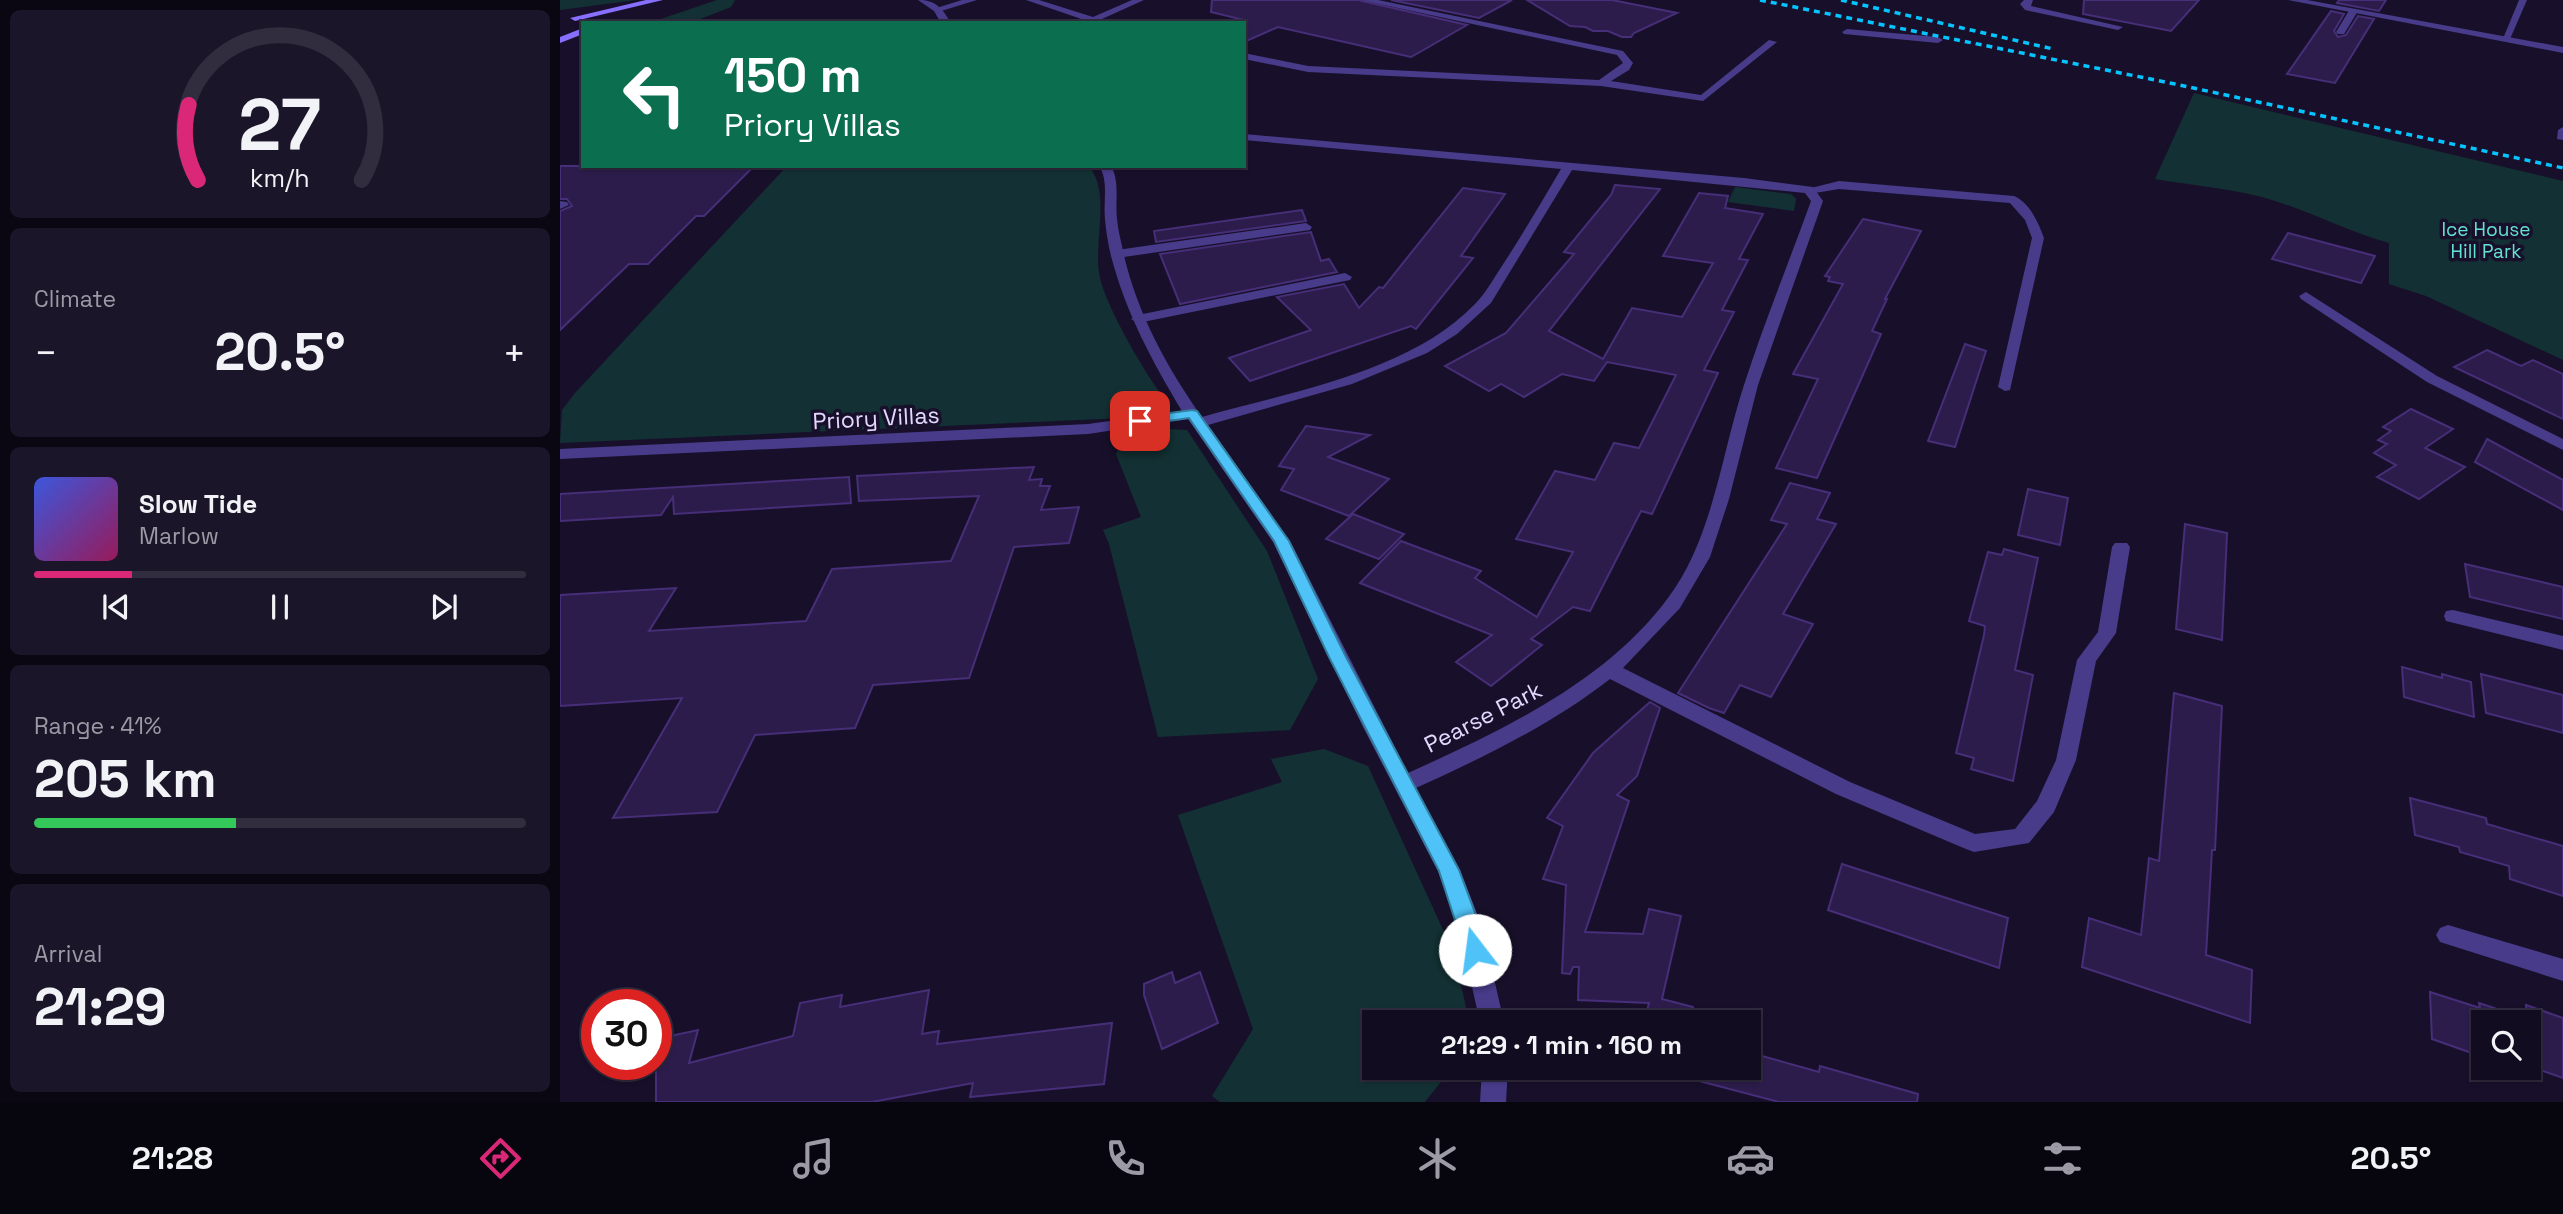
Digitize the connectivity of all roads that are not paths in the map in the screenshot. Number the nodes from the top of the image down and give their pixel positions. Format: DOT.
graph roads {
  1 [pos="659,0"];
  2 [pos="670,0"];
  3 [pos="922,0"];
  4 [pos="973,0"];
  5 [pos="1030,0"];
  6 [pos="1140,0"];
  7 [pos="1364,0"];
  8 [pos="2029,0"];
  9 [pos="2292,0"];
  10 [pos="2523,0"];
  11 [pos="2353,11"];
  12 [pos="937,15"];
  13 [pos="581,21"];
  14 [pos="610,21"];
  15 [pos="1097,21"];
  16 [pos="2119,27"];
  17 [pos="581,32"];
  18 [pos="1847,32"];
  19 [pos="2341,32"];
  20 [pos="2505,39"];
  21 [pos="560,40"];
  22 [pos="1938,40"];
  23 [pos="1772,42"];
  24 [pos="2563,50"];
  25 [pos="1246,56"];
  26 [pos="1601,83"];
  27 [pos="2563,130"];
  28 [pos="1246,137"];
  29 [pos="2563,137"];
  30 [pos="1568,166"];
  31 [pos="1106,168"];
  32 [pos="1809,190"];
  33 [pos="1306,227"];
  34 [pos="1117,254"];
  35 [pos="1345,277"];
  36 [pos="2306,296"];
  37 [pos="1138,319"];
  38 [pos="2005,387"];
  39 [pos="1196,418"];
  40 [pos="2563,445"];
  41 [pos="560,454"];
  42 [pos="2120,547"];
  43 [pos="2453,616"];
  44 [pos="2563,643"];
  45 [pos="1607,669"];
  46 [pos="1404,784"];
  47 [pos="2448,935"];
  48 [pos="2563,970"];
  49 [pos="1489,1010"];
  50 [pos="1494,1080"];
  51 [pos="1493,1102"];
  1 -- 13 [label="main road"];
  2 -- 14 [label="main road"];
  3 -- 12 [label="street"];
  4 -- 12 [label="street"];
  5 -- 15 [label="street"];
  6 -- 15 [label="street"];
  7 -- 26 [label="street"];
  8 -- 16 [label="street"];
  9 -- 11 [label="street"];
  10 -- 20 [label="street"];
  11 -- 19 [label="street"];
  11 -- 20 [label="street"];
  17 -- 21 [label="main road"];
  18 -- 22 [label="street"];
  20 -- 24 [label="street"];
  23 -- 26 [label="street"];
  25 -- 26 [label="street"];
  27 -- 29 [label="street"];
  28 -- 30 [label="street"];
  30 -- 32 [label="street"];
  30 -- 39 [label="street, Priory Villas"];
  31 -- 34 [label="street"];
  32 -- 38 [label="street"];
  32 -- 45 [label="street, Pearse Park"];
  33 -- 34 [label="street"];
  34 -- 37 [label="street"];
  35 -- 37 [label="street"];
  36 -- 40 [label="street"];
  37 -- 39 [label="street"];
  39 -- 41 [label="street, Priory Villas"];
  39 -- 46 [label="street"];
  42 -- 45 [label="street"];
  43 -- 44 [label="street"];
  45 -- 46 [label="street, Pearse Park"];
  46 -- 49 [label="street"];
  47 -- 48 [label="street"];
  50 -- 51 [label="street"];
}
